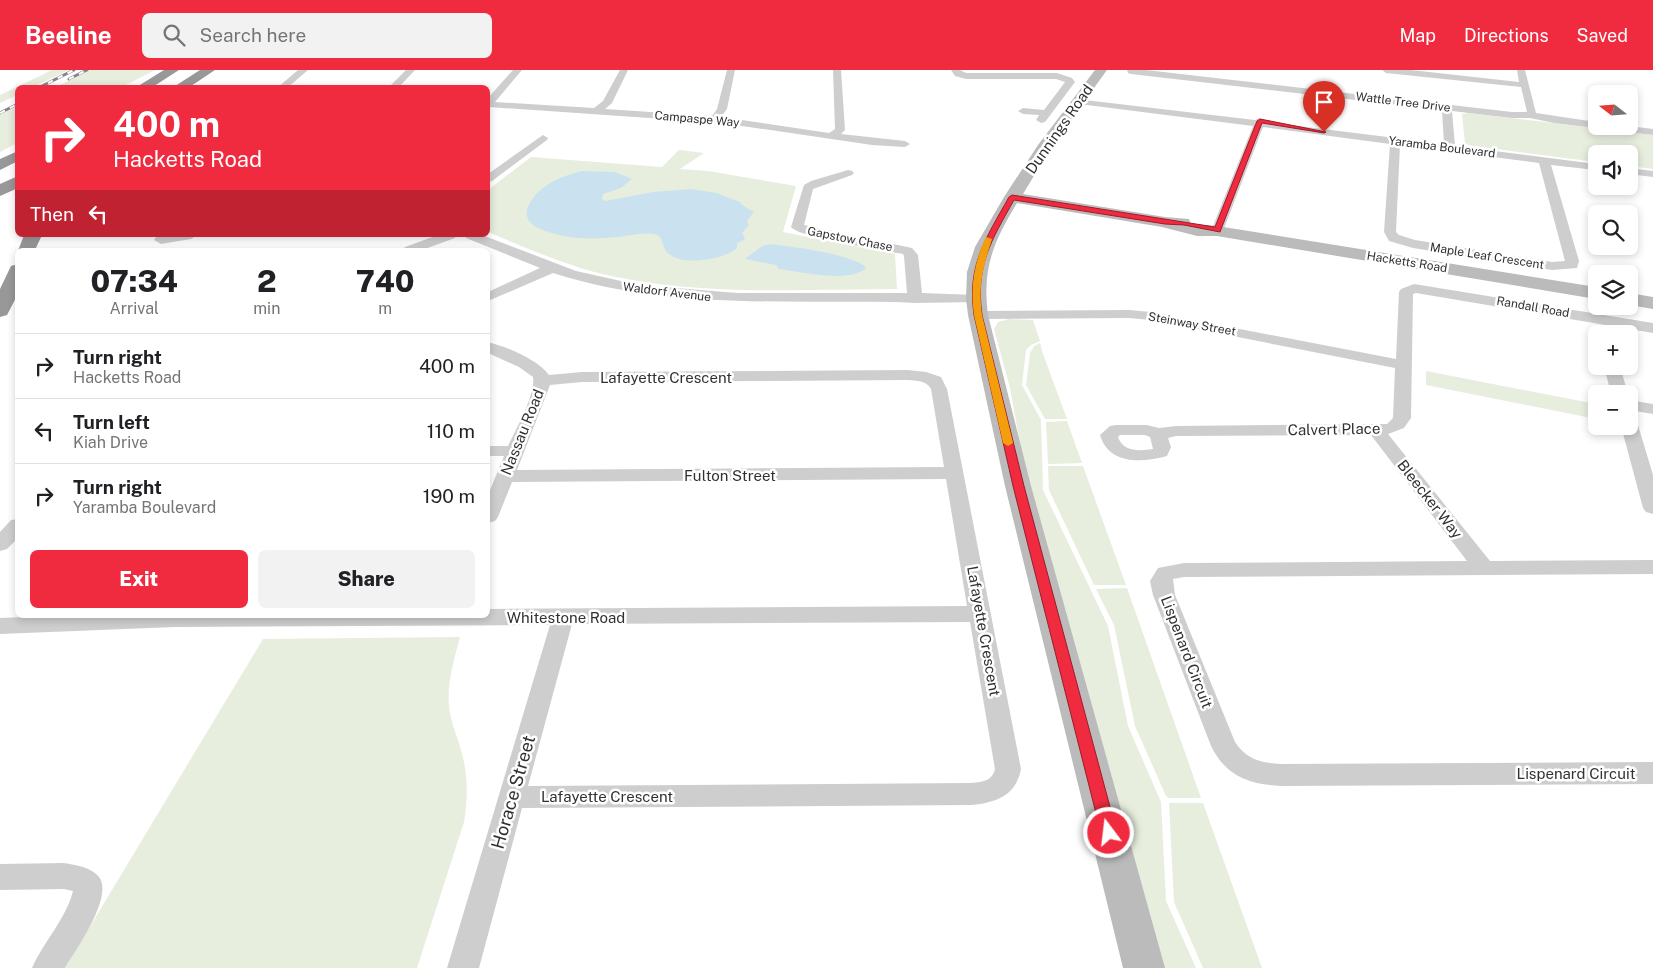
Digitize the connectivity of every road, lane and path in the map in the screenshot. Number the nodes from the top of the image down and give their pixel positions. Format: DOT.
graph roads {
  1 [pos="173,70"];
  2 [pos="209,70"];
  3 [pos="218,70"];
  4 [pos="304,70"];
  5 [pos="411,70"];
  6 [pos="518,70"];
  7 [pos="624,70"];
  8 [pos="731,70"];
  9 [pos="837,70"];
  10 [pos="1101,70"];
  11 [pos="1145,70"];
  12 [pos="1386,70"];
  13 [pos="1521,70"];
  14 [pos="1131,71"];
  15 [pos="959,73"];
  16 [pos="1077,73"];
  17 [pos="1158,73"];
  18 [pos="1066,78"];
  19 [pos="146,85"];
  20 [pos="183,85"];
  21 [pos="199,85"];
  22 [pos="285,85"];
  23 [pos="395,85"];
  24 [pos="1525,85"];
  25 [pos="1080,99"];
  26 [pos="490,101"];
  27 [pos="490,103"];
  28 [pos="1446,107"];
  29 [pos="1023,110"];
  30 [pos="597,111"];
  31 [pos="1530,115"];
  32 [pos="714,120"];
  33 [pos="1259,122"];
  34 [pos="1588,124"];
  35 [pos="1638,130"];
  36 [pos="1653,132"];
  37 [pos="831,136"];
  38 [pos="543,138"];
  39 [pos="1395,141"];
  40 [pos="905,144"];
  41 [pos="1450,148"];
  42 [pos="15,157"];
  43 [pos="1544,160"];
  44 [pos="490,163"];
  45 [pos="0,165"];
  46 [pos="507,165"];
  47 [pos="1588,166"];
  48 [pos="1638,172"];
  49 [pos="848,173"];
  50 [pos="1653,174"];
  51 [pos="490,178"];
  52 [pos="15,183"];
  53 [pos="0,191"];
  54 [pos="1012,197"];
  55 [pos="1217,231"];
  56 [pos="183,237"];
  57 [pos="445,237"];
  58 [pos="476,237"];
  59 [pos="162,242"];
  60 [pos="415,248"];
  61 [pos="552,268"];
  62 [pos="15,277"];
  63 [pos="1412,289"];
  64 [pos="1588,293"];
  65 [pos="490,296"];
  66 [pos="915,296"];
  67 [pos="1638,300"];
  68 [pos="976,302"];
  69 [pos="1653,303"];
  70 [pos="0,311"];
  71 [pos="1598,318"];
  72 [pos="1600,325"];
  73 [pos="1653,328"];
  74 [pos="490,348"];
  75 [pos="1403,365"];
  76 [pos="542,381"];
  77 [pos="1638,406"];
  78 [pos="1653,409"];
  79 [pos="1376,430"];
  80 [pos="1158,434"];
  81 [pos="1632,435"];
  82 [pos="490,451"];
  83 [pos="515,451"];
  84 [pos="955,473"];
  85 [pos="504,476"];
  86 [pos="1653,508"];
  87 [pos="490,512"];
  88 [pos="15,528"];
  89 [pos="0,544"];
  90 [pos="1653,567"];
  91 [pos="1484,568"];
  92 [pos="981,614"];
  93 [pos="490,616"];
  94 [pos="563,616"];
  95 [pos="242,618"];
  96 [pos="0,626"];
  97 [pos="1653,773"];
  98 [pos="512,797"];
  99 [pos="0,877"];
  100 [pos="48,968"];
  101 [pos="463,968"];
  102 [pos="1144,968"];
  1 -- 19 [label="highway"];
  2 -- 20 [label="highway"];
  3 -- 21 [label="highway"];
  4 -- 22 [label="street"];
  5 -- 23 [label="street"];
  6 -- 26 [label="street"];
  7 -- 30 [label="street"];
  8 -- 32 [label="street"];
  9 -- 37 [label="street"];
  10 -- 25 [label="street, Dunnings Road"];
  11 -- 17 [label="street, Wattle Tree Drive"];
  12 -- 24 [label="street"];
  13 -- 24 [label="street"];
  14 -- 17 [label="street, Wattle Tree Drive"];
  15 -- 18 [label="street"];
  16 -- 18 [label="street"];
  17 -- 28 [label="street, Wattle Tree Drive"];
  18 -- 29 [label="street"];
  24 -- 31 [label="street"];
  25 -- 33 [label="street, Yaramba Boulevard"];
  25 -- 54 [label="street, Dunnings Road"];
  27 -- 30 [label="street, Campaspe Way"];
  28 -- 31 [label="street, Wattle Tree Drive"];
  28 -- 41 [label="street"];
  30 -- 32 [label="street, Campaspe Way"];
  31 -- 34 [label="street, Wattle Tree Drive"];
  32 -- 37 [label="street, Campaspe Way"];
  33 -- 39 [label="street, Yaramba Boulevard"];
  33 -- 55 [label="street"];
  35 -- 36 [label="street"];
  37 -- 40 [label="street, Campaspe Way"];
  38 -- 46 [label="street"];
  39 -- 41 [label="street, Yaramba Boulevard"];
  39 -- 43 [label="street, Maple Leaf Crescent"];
  41 -- 43 [label="street, Yaramba Boulevard"];
  42 -- 45 [label="highway"];
  43 -- 47 [label="street, Yaramba Boulevard"];
  44 -- 46 [label="street"];
  46 -- 51 [label="street"];
  48 -- 50 [label="street"];
  49 -- 66 [label="street, Gapstow Chase"];
  52 -- 53 [label="highway"];
  54 -- 55 [label="street, Hacketts Road"];
  54 -- 68 [label="street, Dunnings Road"];
  55 -- 64 [label="street, Hacketts Road"];
  56 -- 59 [label="street"];
  57 -- 60 [label="street"];
  58 -- 61 [label="street, Waldorf Avenue"];
  61 -- 65 [label="street"];
  61 -- 66 [label="street, Waldorf Avenue"];
  62 -- 70 [label="highway"];
  63 -- 71 [label="street, Randall Road"];
  63 -- 75 [label="street, Calvert Place"];
  66 -- 68 [label="street, Waldorf Avenue"];
  67 -- 69 [label="street"];
  68 -- 75 [label="street, Steinway Street"];
  68 -- 102 [label="street, Dunnings Road"];
  71 -- 72 [label="street"];
  71 -- 73 [label="street, Randall Road"];
  74 -- 76 [label="street, Nassau Road"];
  75 -- 79 [label="street, Calvert Place"];
  76 -- 83 [label="street, Nassau Road"];
  76 -- 84 [label="street, Lafayette Crescent"];
  77 -- 78 [label="street"];
  79 -- 80 [label="street, Calvert Place"];
  79 -- 91 [label="street, Bleecker Way"];
  81 -- 86 [label="street"];
  82 -- 83 [label="street"];
  83 -- 85 [label="street, Nassau Road"];
  84 -- 85 [label="street, Fulton Street"];
  84 -- 92 [label="street, Lafayette Crescent"];
  85 -- 87 [label="street, Nassau Road"];
  88 -- 89 [label="street"];
  90 -- 91 [label="street, Lispenard Circuit"];
  91 -- 97 [label="street, Lispenard Circuit"];
  92 -- 94 [label="street, Whitestone Road"];
  92 -- 98 [label="street, Lafayette Crescent"];
  93 -- 94 [label="street, Whitestone Road"];
  94 -- 98 [label="street, Horace Street"];
  95 -- 96 [label="street, Whitestone Road"];
  98 -- 101 [label="street, Horace Street"];
  99 -- 100 [label="street"];
}
